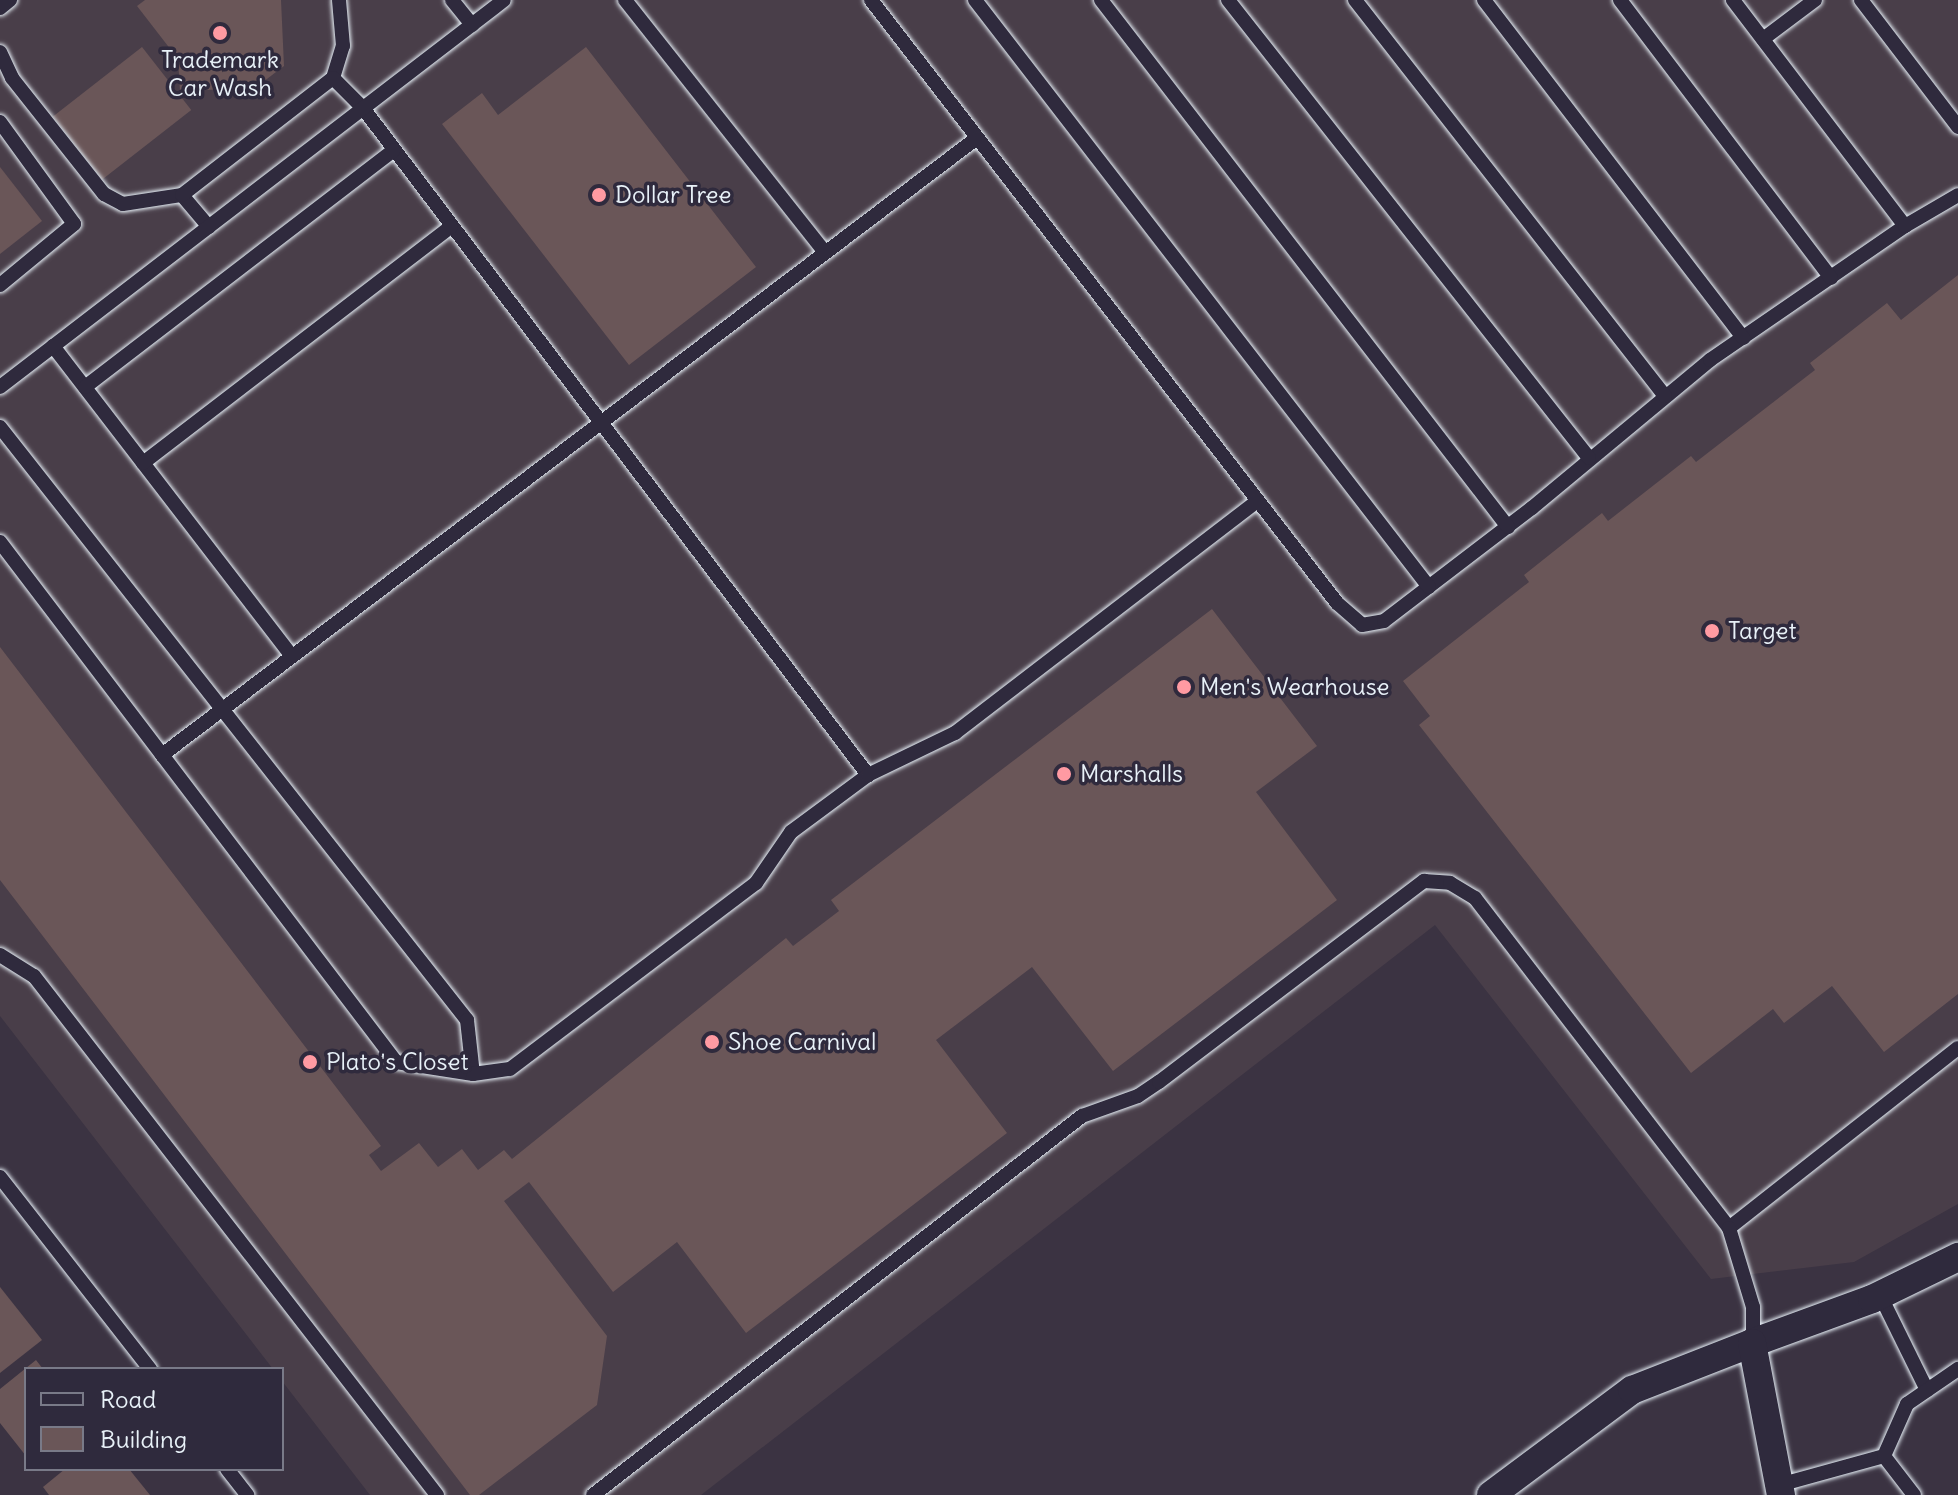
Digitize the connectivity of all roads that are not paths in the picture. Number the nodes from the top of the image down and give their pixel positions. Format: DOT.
graph roads {
  1 [pos="10,0"];
  2 [pos="339,0"];
  3 [pos="452,0"];
  4 [pos="504,0"];
  5 [pos="625,0"];
  6 [pos="871,0"];
  7 [pos="975,0"];
  8 [pos="1101,0"];
  9 [pos="1228,0"];
  10 [pos="1355,0"];
  11 [pos="1484,0"];
  12 [pos="1620,0"];
  13 [pos="1733,0"];
  14 [pos="1815,0"];
  15 [pos="1861,0"];
  16 [pos="0,8"];
  17 [pos="472,25"];
  18 [pos="1763,39"];
  19 [pos="0,52"];
  20 [pos="333,78"];
  21 [pos="363,108"];
  22 [pos="0,122"];
  23 [pos="1958,127"];
  24 [pos="977,138"];
  25 [pos="394,150"];
  26 [pos="182,195"];
  27 [pos="1958,195"];
  28 [pos="1905,226"];
  29 [pos="209,227"];
  30 [pos="451,227"];
  31 [pos="825,252"];
  32 [pos="1831,278"];
  33 [pos="0,285"];
  34 [pos="1743,338"];
  35 [pos="53,346"];
  36 [pos="0,387"];
  37 [pos="85,387"];
  38 [pos="1665,396"];
  39 [pos="599,424"];
  40 [pos="0,427"];
  41 [pos="1589,458"];
  42 [pos="143,463"];
  43 [pos="1257,501"];
  44 [pos="1508,527"];
  45 [pos="0,542"];
  46 [pos="1429,587"];
  47 [pos="292,656"];
  48 [pos="223,709"];
  49 [pos="162,755"];
  50 [pos="868,775"];
  51 [pos="0,955"];
  52 [pos="1958,1048"];
  53 [pos="473,1074"];
  54 [pos="0,1177"];
  55 [pos="1729,1228"];
  56 [pos="1958,1257"];
  57 [pos="1880,1295"];
  58 [pos="1752,1343"];
  59 [pos="148,1367"];
  60 [pos="1958,1369"];
  61 [pos="1927,1390"];
  62 [pos="1884,1456"];
  63 [pos="229,1471"];
  64 [pos="1780,1490"];
  65 [pos="247,1495"];
  66 [pos="437,1495"];
  67 [pos="593,1495"];
  68 [pos="1491,1495"];
  69 [pos="1914,1495"];
  1 -- 16 [label="lane"];
  2 -- 20 [label="lane"];
  3 -- 17 [label="lane"];
  4 -- 17 [label="lane"];
  5 -- 31 [label="lane"];
  6 -- 24 [label="lane"];
  7 -- 46 [label="lane"];
  8 -- 44 [label="lane"];
  9 -- 41 [label="lane"];
  10 -- 38 [label="lane"];
  11 -- 34 [label="lane"];
  12 -- 32 [label="lane"];
  13 -- 18 [label="lane"];
  14 -- 18 [label="lane"];
  15 -- 23 [label="lane"];
  17 -- 21 [label="lane"];
  18 -- 28 [label="lane"];
  19 -- 26 [label="lane"];
  20 -- 21 [label="lane"];
  20 -- 26 [label="lane"];
  21 -- 25 [label="lane"];
  21 -- 29 [label="lane"];
  22 -- 33 [label="lane"];
  24 -- 31 [label="lane"];
  24 -- 43 [label="lane"];
  25 -- 30 [label="lane"];
  25 -- 37 [label="lane"];
  26 -- 29 [label="lane"];
  27 -- 28 [label="lane"];
  28 -- 32 [label="lane"];
  29 -- 35 [label="lane"];
  30 -- 39 [label="lane"];
  30 -- 42 [label="lane"];
  31 -- 39 [label="lane"];
  32 -- 34 [label="lane"];
  34 -- 38 [label="lane"];
  35 -- 36 [label="lane"];
  35 -- 37 [label="lane"];
  37 -- 42 [label="lane"];
  38 -- 41 [label="lane"];
  39 -- 47 [label="lane"];
  39 -- 50 [label="lane"];
  40 -- 48 [label="lane"];
  41 -- 44 [label="lane"];
  42 -- 47 [label="lane"];
  43 -- 46 [label="lane"];
  43 -- 50 [label="lane"];
  44 -- 46 [label="lane"];
  45 -- 49 [label="lane"];
  47 -- 48 [label="lane"];
  48 -- 49 [label="lane"];
  48 -- 53 [label="lane"];
  49 -- 53 [label="lane"];
  50 -- 53 [label="lane"];
  51 -- 66 [label="lane"];
  52 -- 55 [label="lane"];
  54 -- 59 [label="lane"];
  55 -- 58 [label="lane"];
  55 -- 67 [label="lane"];
  56 -- 57 [label="street"];
  57 -- 58 [label="street"];
  57 -- 61 [label="lane"];
  58 -- 64 [label="street"];
  58 -- 68 [label="street"];
  60 -- 61 [label="lane"];
  61 -- 62 [label="lane"];
  62 -- 64 [label="lane"];
  62 -- 69 [label="lane"];
  63 -- 65 [label="lane"];
}
